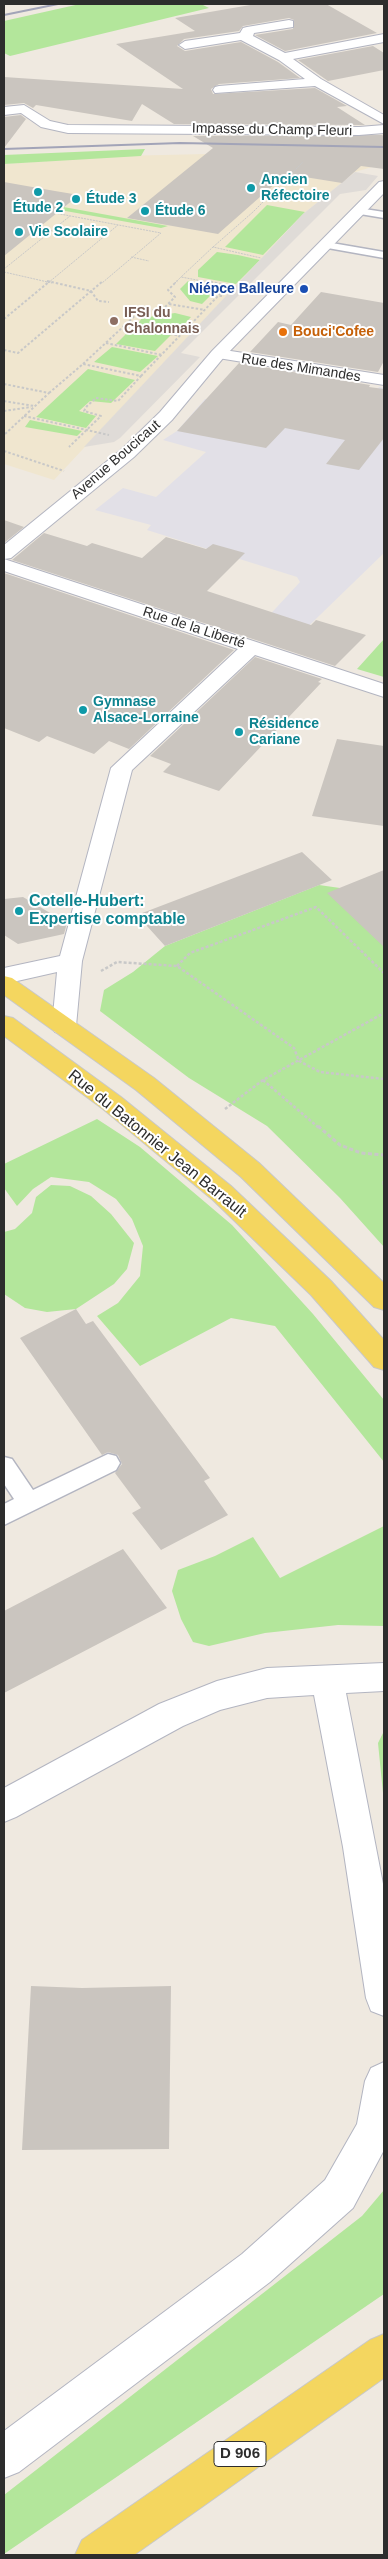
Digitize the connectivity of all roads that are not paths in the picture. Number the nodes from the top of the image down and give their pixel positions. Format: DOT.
graph roads {
  1 [pos="289,24"];
  2 [pos="243,36"];
  3 [pos="384,38"];
  4 [pos="186,45"];
  5 [pos="283,58"];
  6 [pos="317,82"];
  7 [pos="219,90"];
  8 [pos="14,108"];
  9 [pos="384,120"];
  10 [pos="384,129"];
  11 [pos="384,185"];
  12 [pos="358,211"];
  13 [pos="384,215"];
  14 [pos="326,244"];
  15 [pos="384,255"];
  16 [pos="218,354"];
  17 [pos="384,380"];
  18 [pos="4,536"];
  19 [pos="4,554"];
  20 [pos="4,565"];
  21 [pos="252,647"];
  22 [pos="384,691"];
  23 [pos="70,961"];
  24 [pos="4,976"];
  25 [pos="4,984"];
  26 [pos="4,1024"];
  27 [pos="64,1026"];
  28 [pos="384,1300"];
  29 [pos="384,1359"];
  30 [pos="108,1463"];
  31 [pos="4,1466"];
  32 [pos="29,1503"];
  33 [pos="4,1515"];
  34 [pos="384,1677"];
  35 [pos="327,1679"];
  36 [pos="384,1690"];
  37 [pos="4,1806"];
  38 [pos="384,1998"];
  39 [pos="384,2081"];
  40 [pos="384,2354"];
  41 [pos="4,2457"];
  42 [pos="98,2555"];
  1 -- 2 [label="street"];
  2 -- 4 [label="street"];
  2 -- 5 [label="street"];
  3 -- 5 [label="street"];
  5 -- 6 [label="street"];
  6 -- 7 [label="street"];
  6 -- 9 [label="street"];
  8 -- 10 [label="street, Impasse du Champ Fleuri"];
  11 -- 12 [label="street, Avenue Boucicaut"];
  12 -- 13 [label="lane"];
  12 -- 14 [label="street, Avenue Boucicaut"];
  14 -- 15 [label="lane"];
  14 -- 16 [label="street, Avenue Boucicaut"];
  16 -- 17 [label="street, Rue des Mimandes"];
  16 -- 18 [label="street, Avenue Boucicaut"];
  16 -- 19 [label="street, Avenue Boucicaut"];
  20 -- 21 [label="street, Rue de la Liberté"];
  21 -- 22 [label="street, Rue de la Liberté"];
  21 -- 23 [label="street"];
  23 -- 24 [label="street"];
  23 -- 27 [label="street"];
  25 -- 27 [label="main road"];
  26 -- 29 [label="main road, Rue du Batonnier Jean Barrault"];
  27 -- 28 [label="main road"];
  30 -- 32 [label="lane"];
  31 -- 32 [label="lane"];
  32 -- 33 [label="lane"];
  34 -- 35 [label="street"];
  35 -- 36 [label="street"];
  35 -- 37 [label="street"];
  35 -- 38 [label="street"];
  39 -- 41 [label="street"];
  40 -- 42 [label="main road, D 906"];
}
